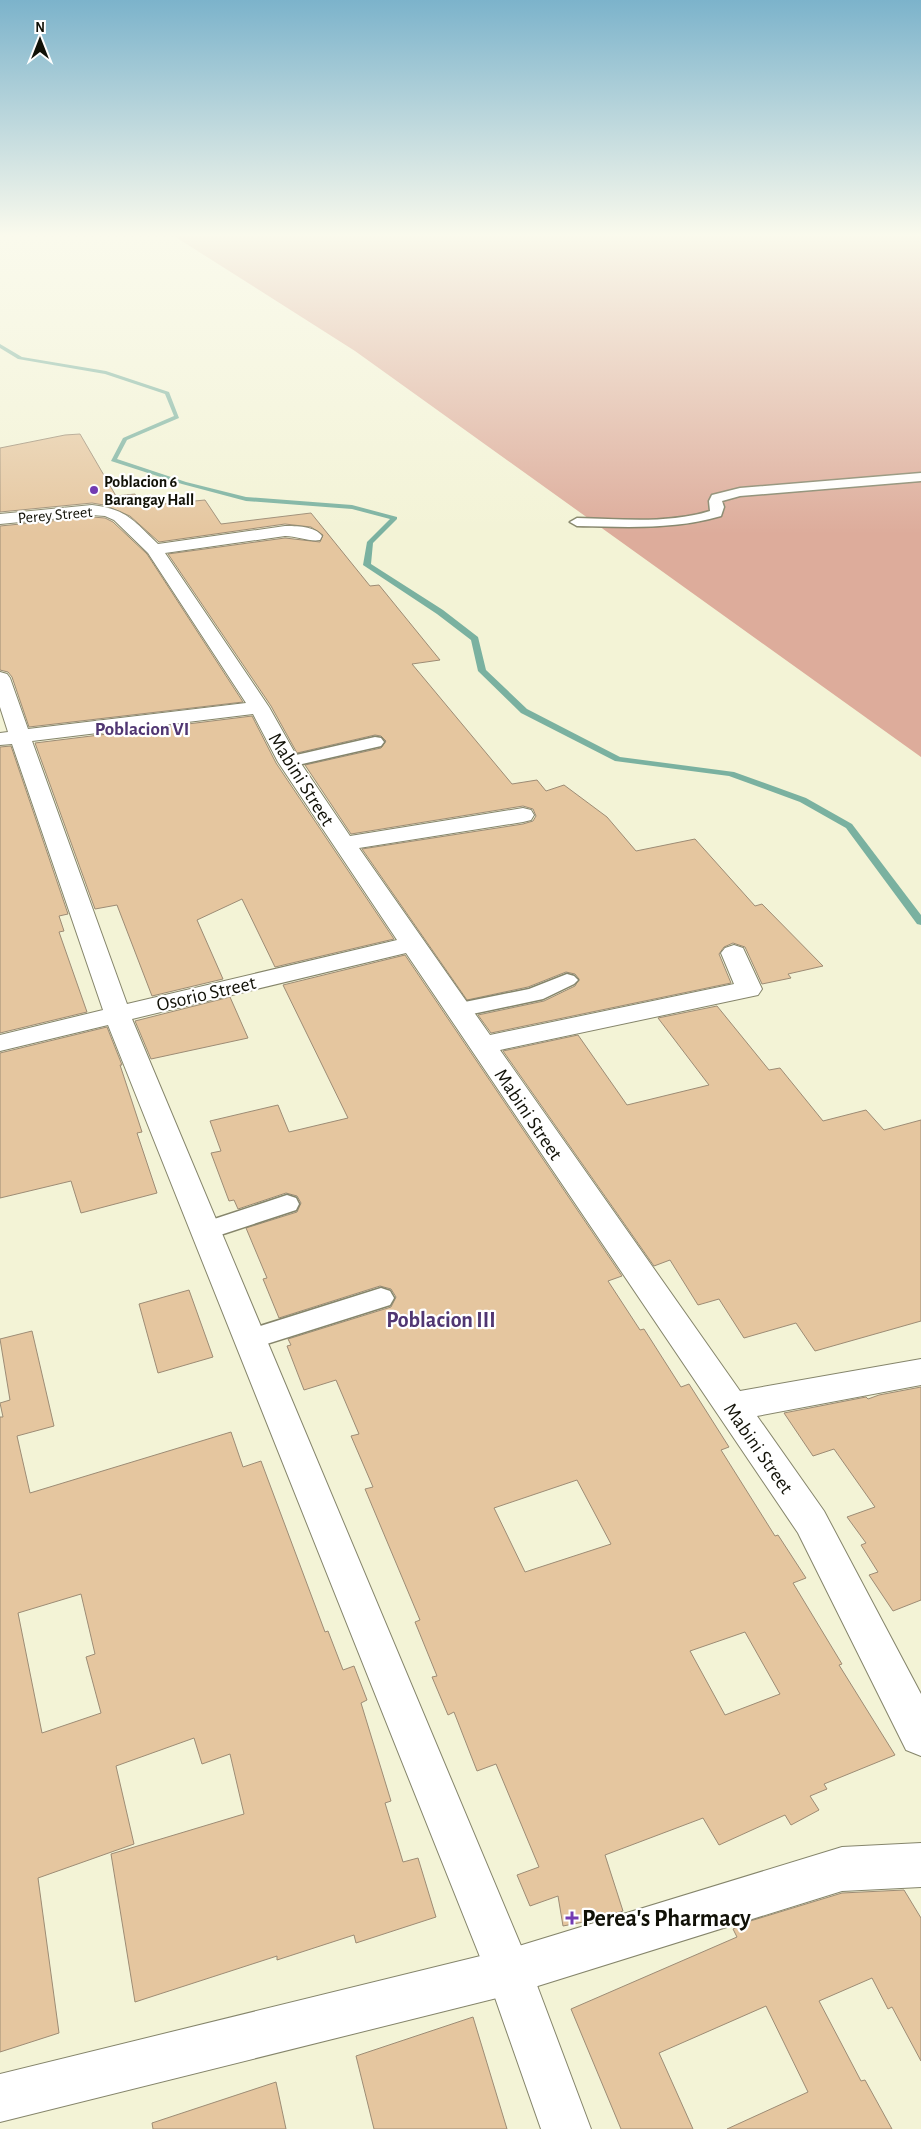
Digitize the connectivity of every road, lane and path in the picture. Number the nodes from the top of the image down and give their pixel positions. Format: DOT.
graph roads {
  1 [pos="921,477"];
  2 [pos="109,512"];
  3 [pos="0,519"];
  4 [pos="577,522"];
  5 [pos="314,536"];
  6 [pos="154,550"];
  7 [pos="0,678"];
  8 [pos="259,707"];
  9 [pos="10,738"];
  10 [pos="375,742"];
  11 [pos="288,762"];
  12 [pos="523,815"];
  13 [pos="344,844"];
  14 [pos="413,944"];
  15 [pos="734,953"];
  16 [pos="567,980"];
  17 [pos="458,1010"];
  18 [pos="117,1014"];
  19 [pos="0,1043"];
  20 [pos="482,1045"];
  21 [pos="287,1204"];
  22 [pos="205,1231"];
  23 [pos="381,1298"];
  24 [pos="251,1339"];
  25 [pos="921,1372"];
  26 [pos="730,1407"];
  27 [pos="921,1736"];
  28 [pos="921,1865"];
  29 [pos="509,1972"];
  30 [pos="0,2098"];
  31 [pos="566,2129"];
  1 -- 4 [label="lane"];
  2 -- 3 [label="street, Perey Street"];
  2 -- 6 [label="street, Mabini Street"];
  5 -- 6 [label="street"];
  6 -- 8 [label="street, Mabini Street"];
  7 -- 9 [label="street"];
  8 -- 9 [label="street"];
  8 -- 11 [label="street, Mabini Street"];
  9 -- 18 [label="street"];
  10 -- 11 [label="lane"];
  11 -- 13 [label="street, Mabini Street"];
  12 -- 13 [label="street"];
  13 -- 14 [label="street, Mabini Street"];
  14 -- 17 [label="street, Mabini Street"];
  14 -- 18 [label="street, Osorio Street"];
  15 -- 20 [label="street"];
  16 -- 17 [label="lane"];
  17 -- 20 [label="street, Mabini Street"];
  18 -- 19 [label="street, Osorio Street"];
  18 -- 22 [label="street"];
  20 -- 26 [label="street, Mabini Street"];
  21 -- 22 [label="lane"];
  22 -- 24 [label="street"];
  23 -- 24 [label="lane"];
  24 -- 29 [label="street"];
  25 -- 26 [label="street"];
  26 -- 27 [label="street, Mabini Street"];
  28 -- 29 [label="street"];
  29 -- 30 [label="street"];
  29 -- 31 [label="street"];
}
